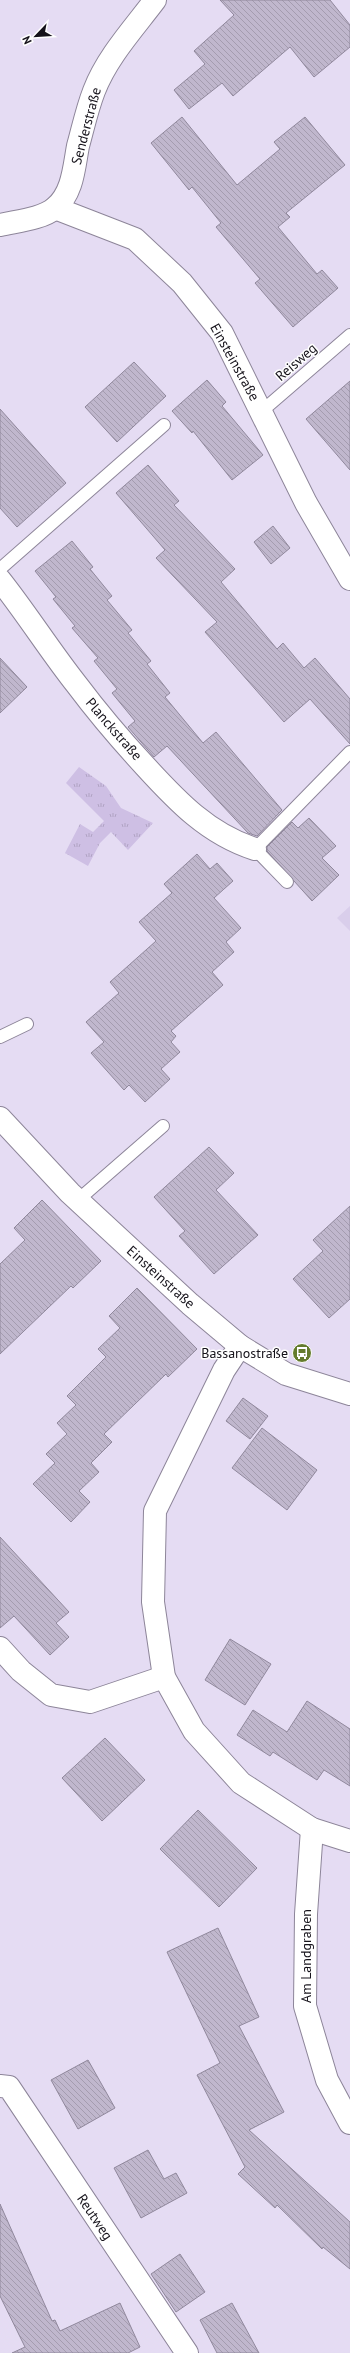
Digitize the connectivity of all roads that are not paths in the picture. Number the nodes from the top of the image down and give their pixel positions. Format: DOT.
graph roads {
  1 [pos="156,0"];
  2 [pos="55,208"];
  3 [pos="0,225"];
  4 [pos="350,335"];
  5 [pos="262,411"];
  6 [pos="164,425"];
  7 [pos="0,568"];
  8 [pos="0,580"];
  9 [pos="350,580"];
  10 [pos="350,752"];
  11 [pos="255,848"];
  12 [pos="287,882"];
  13 [pos="27,1024"];
  14 [pos="0,1037"];
  15 [pos="0,1118"];
  16 [pos="163,1126"];
  17 [pos="78,1200"];
  18 [pos="240,1346"];
  19 [pos="350,1394"];
  20 [pos="0,1648"];
  21 [pos="164,1677"];
  22 [pos="312,1829"];
  23 [pos="350,1841"];
  24 [pos="0,2086"];
  25 [pos="350,2123"];
  26 [pos="186,2353"];
  1 -- 2 [label="street, Senderstraße"];
  2 -- 3 [label="street"];
  2 -- 5 [label="street, Einsteinstraße"];
  4 -- 5 [label="lane, Reisweg"];
  5 -- 9 [label="street, Einsteinstraße"];
  6 -- 7 [label="lane"];
  8 -- 11 [label="street, Planckstraße"];
  10 -- 11 [label="lane"];
  11 -- 12 [label="lane"];
  13 -- 14 [label="lane"];
  15 -- 17 [label="street, Einsteinstraße"];
  16 -- 17 [label="lane"];
  17 -- 18 [label="street, Einsteinstraße"];
  18 -- 19 [label="street, Einsteinstraße"];
  18 -- 21 [label="street"];
  20 -- 21 [label="street"];
  21 -- 22 [label="street"];
  22 -- 23 [label="street"];
  22 -- 25 [label="street, Am Landgraben"];
  24 -- 26 [label="street, Reutweg"];
}
